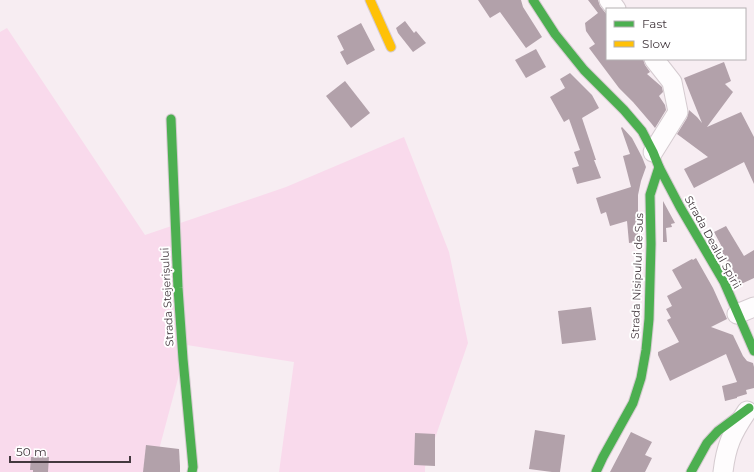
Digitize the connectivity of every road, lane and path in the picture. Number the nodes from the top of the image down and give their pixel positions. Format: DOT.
graph roads {
  1 [pos="370,0"];
  2 [pos="533,0"];
  3 [pos="609,0"];
  4 [pos="615,8"];
  5 [pos="391,47"];
  6 [pos="655,60"];
  7 [pos="171,119"];
  8 [pos="656,160"];
  9 [pos="746,310"];
  10 [pos="754,350"];
  11 [pos="752,405"];
  12 [pos="192,472"];
  13 [pos="596,472"];
  14 [pos="691,472"];
  15 [pos="723,472"];
  1 -- 5 [label="street"];
  2 -- 8 [label="street"];
  3 -- 4 [label="street"];
  6 -- 8 [label="street"];
  7 -- 12 [label="street, Strada Stejerișului"];
  8 -- 9 [label="street, Strada Dealul Spirii"];
  8 -- 13 [label="street, Strada Nisipului de Sus"];
  9 -- 10 [label="street, Strada Dealul Spirii"];
  11 -- 14 [label="street"];
  11 -- 15 [label="street"];
}
